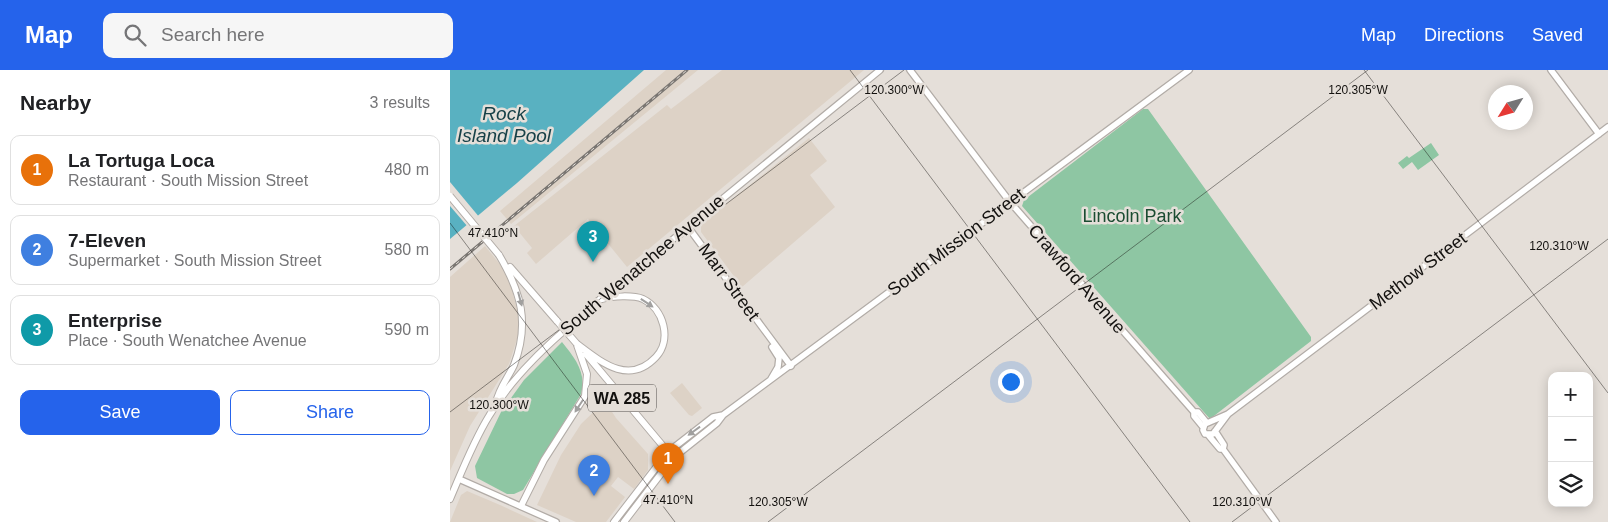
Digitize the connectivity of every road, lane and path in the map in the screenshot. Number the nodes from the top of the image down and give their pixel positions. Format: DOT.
graph roads {
  1 [pos="880,70"];
  2 [pos="910,70"];
  3 [pos="1189,70"];
  4 [pos="1551,70"];
  5 [pos="1608,127"];
  6 [pos="1599,134"];
  7 [pos="450,196"];
  8 [pos="1010,202"];
  9 [pos="688,227"];
  10 [pos="500,255"];
  11 [pos="600,299"];
  12 [pos="770,338"];
  13 [pos="577,344"];
  14 [pos="790,366"];
  15 [pos="770,380"];
  16 [pos="495,405"];
  17 [pos="1228,414"];
  18 [pos="723,415"];
  19 [pos="1207,424"];
  20 [pos="1215,429"];
  21 [pos="1209,436"];
  22 [pos="1223,449"];
  23 [pos="668,452"];
  24 [pos="673,458"];
  25 [pos="459,479"];
  26 [pos="450,498"];
  27 [pos="521,506"];
  28 [pos="556,522"];
  29 [pos="614,522"];
  30 [pos="624,522"];
  31 [pos="1276,522"];
  1 -- 9 [label="main road, South Wenatchee Avenue"];
  2 -- 8 [label="main road, Crawford Avenue"];
  3 -- 8 [label="main road, South Mission Street"];
  4 -- 6 [label="main road"];
  5 -- 6 [label="main road, Methow Street"];
  6 -- 17 [label="main road, Methow Street"];
  7 -- 10 [label="main road, WA 285, bridge"];
  8 -- 14 [label="main road, South Mission Street"];
  8 -- 19 [label="main road, Crawford Avenue"];
  9 -- 11 [label="main road, South Wenatchee Avenue"];
  9 -- 12 [label="main road, Marr Street"];
  10 -- 13 [label="main road, WA 285, bridge"];
  10 -- 16 [label="main road, one-way"];
  11 -- 13 [label="main road, one-way"];
  11 -- 16 [label="main road, South Wenatchee Avenue"];
  12 -- 14 [label="main road, Marr Street"];
  12 -- 15 [label="main road, Marr Street"];
  13 -- 23 [label="main road, WA 285"];
  13 -- 27 [label="main road, one-way"];
  14 -- 15 [label="main road, South Mission Street"];
  15 -- 18 [label="main road, South Mission Street"];
  16 -- 25 [label="main road, South Wenatchee Avenue"];
  17 -- 19 [label="main road, Methow Street"];
  17 -- 20 [label="main road, Methow Street"];
  18 -- 23 [label="main road, South Mission Street, one-way"];
  18 -- 24 [label="main road, South Mission Street"];
  19 -- 20 [label="main road"];
  19 -- 21 [label="main road"];
  20 -- 21 [label="main road, Methow Street"];
  20 -- 22 [label="main road"];
  21 -- 22 [label="main road"];
  22 -- 31 [label="main road"];
  23 -- 24 [label="main road, WA 285"];
  23 -- 29 [label="main road, South Mission Street"];
  24 -- 30 [label="main road, South Mission Street"];
  25 -- 26 [label="main road, South Wenatchee Avenue"];
  25 -- 27 [label="main road"];
  27 -- 28 [label="main road"];
}
